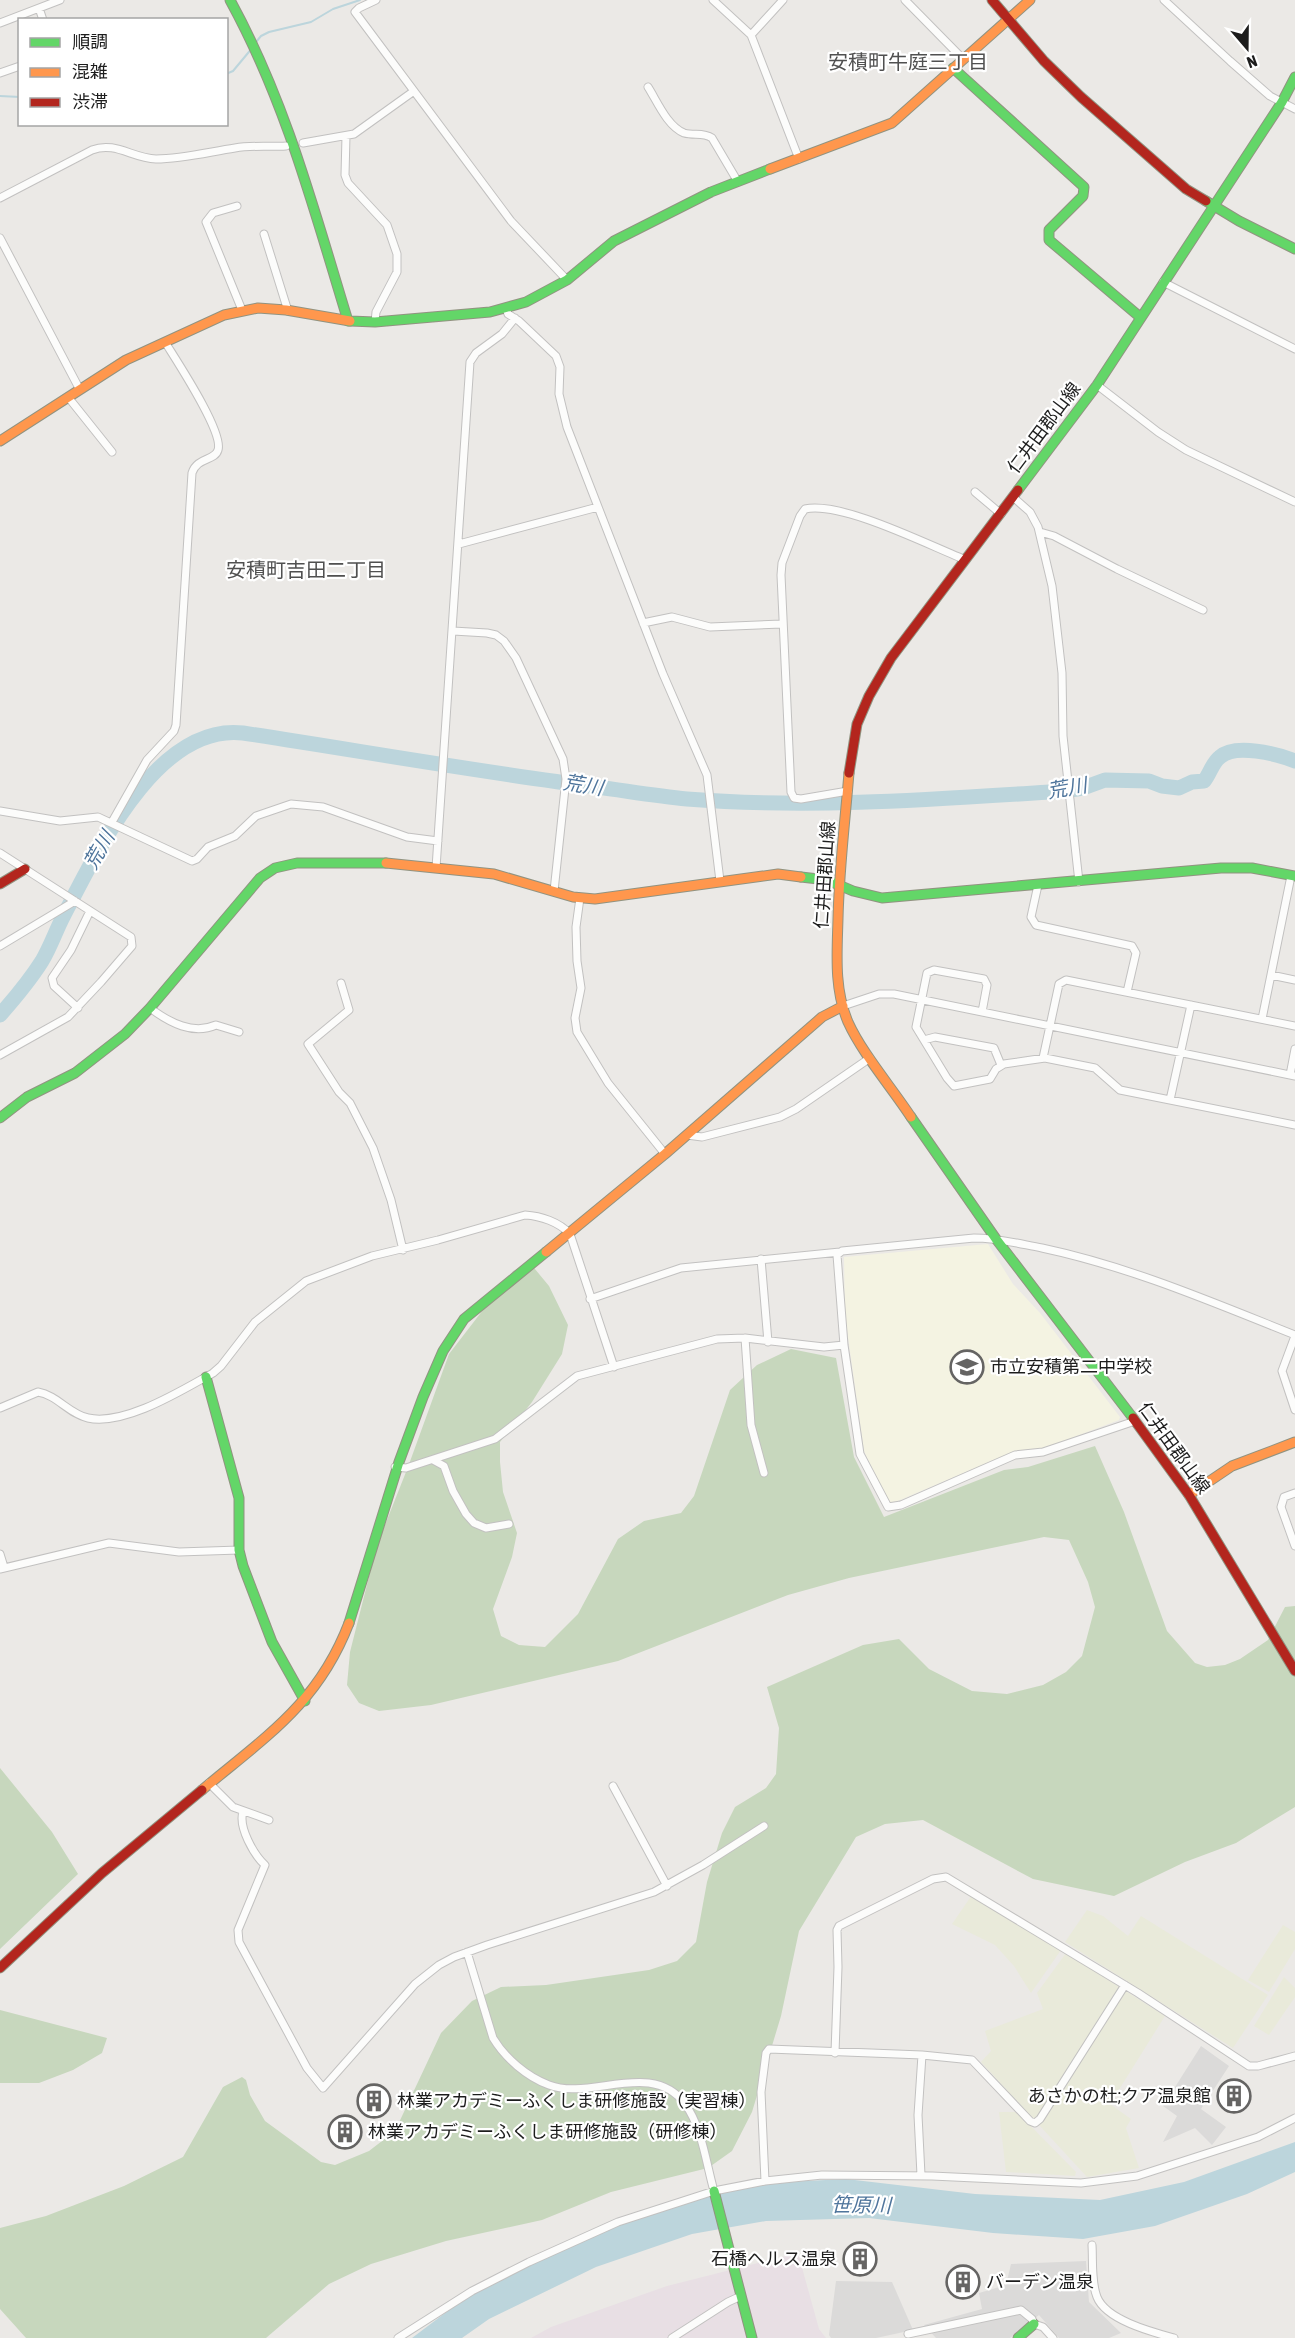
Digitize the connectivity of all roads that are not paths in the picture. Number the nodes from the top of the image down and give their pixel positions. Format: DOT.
graph roads {
  1 [pos="60,0"];
  2 [pos="230,0"];
  3 [pos="376,0"];
  4 [pos="713,0"];
  5 [pos="783,0"];
  6 [pos="905,0"];
  7 [pos="992,0"];
  8 [pos="1030,0"];
  9 [pos="1164,0"];
  10 [pos="39,8"];
  11 [pos="42,18"];
  12 [pos="1008,20"];
  13 [pos="0,23"];
  14 [pos="751,35"];
  15 [pos="963,59"];
  16 [pos="18,67"];
  17 [pos="953,68"];
  18 [pos="0,73"];
  19 [pos="1295,77"];
  20 [pos="648,87"];
  21 [pos="414,91"];
  22 [pos="1282,102"];
  23 [pos="1295,109"];
  24 [pos="346,136"];
  25 [pos="303,143"];
  26 [pos="286,146"];
  27 [pos="799,159"];
  28 [pos="738,182"];
  29 [pos="0,198"];
  30 [pos="237,206"];
  31 [pos="1214,207"];
  32 [pos="264,234"];
  33 [pos="0,238"];
  34 [pos="1295,249"];
  35 [pos="567,280"];
  36 [pos="1163,282"];
  37 [pos="506,309"];
  38 [pos="242,310"];
  39 [pos="288,311"];
  40 [pos="1140,317"];
  41 [pos="515,318"];
  42 [pos="348,321"];
  43 [pos="375,322"];
  44 [pos="165,342"];
  45 [pos="1295,349"];
  46 [pos="1097,384"];
  47 [pos="80,390"];
  48 [pos="68,397"];
  49 [pos="0,441"];
  50 [pos="112,452"];
  51 [pos="975,492"];
  52 [pos="1013,497"];
  53 [pos="1295,502"];
  54 [pos="598,507"];
  55 [pos="1000,514"];
  56 [pos="1040,532"];
  57 [pos="459,544"];
  58 [pos="966,560"];
  59 [pos="1203,610"];
  60 [pos="643,623"];
  61 [pos="782,624"];
  62 [pos="453,631"];
  63 [pos="848,791"];
  64 [pos="0,811"];
  65 [pos="112,822"];
  66 [pos="438,841"];
  67 [pos="0,853"];
  68 [pos="436,868"];
  69 [pos="25,869"];
  70 [pos="1293,876"];
  71 [pos="720,881"];
  72 [pos="1078,882"];
  73 [pos="0,884"];
  74 [pos="839,884"];
  75 [pos="1038,885"];
  76 [pos="554,891"];
  77 [pos="580,898"];
  78 [pos="75,901"];
  79 [pos="90,912"];
  80 [pos="0,946"];
  81 [pos="1271,975"];
  82 [pos="1295,980"];
  83 [pos="342,983"];
  84 [pos="1127,992"];
  85 [pos="922,1000"];
  86 [pos="1191,1005"];
  87 [pos="843,1006"];
  88 [pos="78,1008"];
  89 [pos="150,1008"];
  90 [pos="982,1012"];
  91 [pos="1262,1019"];
  92 [pos="1049,1026"];
  93 [pos="1295,1026"];
  94 [pos="239,1032"];
  95 [pos="924,1040"];
  96 [pos="1295,1049"];
  97 [pos="1180,1052"];
  98 [pos="0,1055"];
  99 [pos="870,1058"];
  100 [pos="1043,1058"];
  101 [pos="1001,1065"];
  102 [pos="1292,1075"];
  103 [pos="1170,1100"];
  104 [pos="0,1118"];
  105 [pos="1295,1125"];
  106 [pos="687,1135"];
  107 [pos="665,1154"];
  108 [pos="570,1234"];
  109 [pos="996,1239"];
  110 [pos="403,1250"];
  111 [pos="840,1252"];
  112 [pos="761,1259"];
  113 [pos="590,1299"];
  114 [pos="1295,1336"];
  115 [pos="745,1338"];
  116 [pos="768,1342"];
  117 [pos="844,1345"];
  118 [pos="614,1367"];
  119 [pos="206,1377"];
  120 [pos="1291,1389"];
  121 [pos="0,1408"];
  122 [pos="1295,1410"];
  123 [pos="1135,1421"];
  124 [pos="1295,1442"];
  125 [pos="432,1460"];
  126 [pos="395,1467"];
  127 [pos="764,1473"];
  128 [pos="1295,1493"];
  129 [pos="1189,1495"];
  130 [pos="509,1524"];
  131 [pos="1294,1543"];
  132 [pos="239,1550"];
  133 [pos="0,1554"];
  134 [pos="2,1568"];
  135 [pos="1295,1671"];
  136 [pos="305,1701"];
  137 [pos="209,1783"];
  138 [pos="613,1786"];
  139 [pos="243,1812"];
  140 [pos="269,1820"];
  141 [pos="764,1826"];
  142 [pos="667,1886"];
  143 [pos="468,1952"];
  144 [pos="0,1968"];
  145 [pos="1125,1985"];
  146 [pos="835,2053"];
  147 [pos="922,2055"];
  148 [pos="1295,2056"];
  149 [pos="1295,2118"];
  150 [pos="921,2175"];
  151 [pos="765,2181"];
  152 [pos="714,2193"];
  153 [pos="1092,2245"];
  154 [pos="741,2296"];
  155 [pos="1034,2324"];
  156 [pos="908,2334"];
  157 [pos="399,2338"];
  158 [pos="672,2338"];
  159 [pos="752,2338"];
  160 [pos="1018,2338"];
  161 [pos="1053,2338"];
  162 [pos="1174,2338"];
  1 -- 10 [label="street"];
  2 -- 42 [label="street"];
  3 -- 21 [label="street"];
  4 -- 14 [label="street"];
  5 -- 14 [label="street"];
  6 -- 15 [label="street"];
  7 -- 12 [label="street"];
  8 -- 12 [label="street"];
  9 -- 22 [label="street"];
  10 -- 11 [label="street"];
  10 -- 13 [label="street"];
  12 -- 15 [label="street"];
  12 -- 31 [label="street"];
  14 -- 27 [label="street"];
  15 -- 17 [label="street"];
  16 -- 18 [label="street"];
  17 -- 27 [label="street"];
  17 -- 40 [label="street"];
  19 -- 22 [label="street, 仁井田郡山線"];
  20 -- 28 [label="street"];
  21 -- 24 [label="street"];
  21 -- 35 [label="street"];
  22 -- 23 [label="street"];
  22 -- 31 [label="street, 仁井田郡山線"];
  24 -- 25 [label="street"];
  24 -- 43 [label="street"];
  26 -- 29 [label="street"];
  27 -- 28 [label="street"];
  28 -- 35 [label="street"];
  30 -- 38 [label="street"];
  31 -- 34 [label="street"];
  31 -- 36 [label="street, 仁井田郡山線"];
  32 -- 39 [label="street"];
  33 -- 47 [label="street"];
  35 -- 37 [label="street"];
  36 -- 40 [label="street, 仁井田郡山線"];
  36 -- 45 [label="street"];
  37 -- 41 [label="street"];
  37 -- 43 [label="street"];
  38 -- 39 [label="street"];
  38 -- 44 [label="street"];
  39 -- 42 [label="street"];
  40 -- 46 [label="street, 仁井田郡山線"];
  41 -- 54 [label="street"];
  41 -- 57 [label="street"];
  42 -- 43 [label="street"];
  44 -- 47 [label="street"];
  44 -- 65 [label="street"];
  46 -- 52 [label="street, 仁井田郡山線"];
  46 -- 53 [label="street"];
  47 -- 48 [label="street"];
  48 -- 49 [label="street"];
  48 -- 50 [label="street"];
  51 -- 55 [label="street"];
  52 -- 55 [label="street, 仁井田郡山線"];
  52 -- 56 [label="street"];
  54 -- 57 [label="street"];
  54 -- 60 [label="street"];
  55 -- 58 [label="street, 仁井田郡山線"];
  56 -- 59 [label="street"];
  56 -- 72 [label="street"];
  57 -- 62 [label="street"];
  58 -- 61 [label="street"];
  58 -- 63 [label="street, 仁井田郡山線"];
  60 -- 61 [label="street"];
  60 -- 71 [label="street"];
  61 -- 63 [label="street"];
  62 -- 66 [label="street"];
  62 -- 76 [label="street"];
  63 -- 74 [label="street, 仁井田郡山線"];
  64 -- 65 [label="street"];
  65 -- 66 [label="street"];
  66 -- 68 [label="street"];
  67 -- 69 [label="street"];
  68 -- 76 [label="street"];
  68 -- 89 [label="street"];
  69 -- 73 [label="street"];
  69 -- 78 [label="street"];
  70 -- 72 [label="street"];
  70 -- 81 [label="street"];
  71 -- 74 [label="street"];
  71 -- 77 [label="street"];
  72 -- 75 [label="street"];
  74 -- 75 [label="street"];
  74 -- 87 [label="street, 仁井田郡山線"];
  75 -- 84 [label="street"];
  76 -- 77 [label="street"];
  77 -- 107 [label="street"];
  78 -- 79 [label="street"];
  78 -- 80 [label="street"];
  79 -- 88 [label="street"];
  79 -- 88 [label="street"];
  81 -- 82 [label="street"];
  81 -- 91 [label="street"];
  83 -- 110 [label="street"];
  84 -- 86 [label="street"];
  84 -- 92 [label="street"];
  85 -- 87 [label="street"];
  85 -- 90 [label="street"];
  85 -- 90 [label="street"];
  85 -- 95 [label="street"];
  86 -- 91 [label="street"];
  86 -- 97 [label="street"];
  87 -- 99 [label="street, 仁井田郡山線"];
  87 -- 106 [label="street"];
  88 -- 98 [label="street"];
  89 -- 94 [label="street"];
  89 -- 104 [label="street"];
  90 -- 92 [label="street"];
  91 -- 93 [label="street"];
  92 -- 97 [label="street"];
  92 -- 100 [label="street"];
  95 -- 101 [label="street"];
  95 -- 101 [label="street"];
  96 -- 102 [label="street"];
  97 -- 102 [label="street"];
  97 -- 103 [label="street"];
  99 -- 106 [label="street"];
  99 -- 109 [label="street, 仁井田郡山線"];
  100 -- 101 [label="street"];
  100 -- 103 [label="street"];
  103 -- 105 [label="street"];
  106 -- 107 [label="street"];
  107 -- 108 [label="street"];
  108 -- 110 [label="street"];
  108 -- 113 [label="street"];
  108 -- 126 [label="street"];
  109 -- 111 [label="street"];
  109 -- 114 [label="street"];
  109 -- 123 [label="street, 仁井田郡山線"];
  110 -- 119 [label="street"];
  111 -- 112 [label="street"];
  111 -- 117 [label="street"];
  112 -- 113 [label="street"];
  112 -- 116 [label="street"];
  113 -- 118 [label="street"];
  114 -- 120 [label="street"];
  115 -- 116 [label="street"];
  115 -- 118 [label="street"];
  115 -- 127 [label="street"];
  116 -- 117 [label="street"];
  117 -- 123 [label="street"];
  118 -- 125 [label="street"];
  119 -- 121 [label="street"];
  119 -- 132 [label="street"];
  120 -- 122 [label="street"];
  123 -- 129 [label="street, 仁井田郡山線"];
  124 -- 129 [label="street"];
  125 -- 126 [label="street"];
  125 -- 130 [label="street"];
  126 -- 136 [label="street"];
  128 -- 131 [label="street"];
  129 -- 135 [label="street, 仁井田郡山線"];
  132 -- 134 [label="street"];
  132 -- 136 [label="street"];
  133 -- 134 [label="street"];
  136 -- 137 [label="street"];
  137 -- 139 [label="street"];
  137 -- 144 [label="street"];
  138 -- 142 [label="street"];
  139 -- 140 [label="street"];
  139 -- 143 [label="street"];
  141 -- 142 [label="street"];
  142 -- 143 [label="street"];
  143 -- 152 [label="street"];
  145 -- 146 [label="street"];
  145 -- 147 [label="street"];
  145 -- 148 [label="street"];
  146 -- 147 [label="street"];
  146 -- 151 [label="street"];
  147 -- 150 [label="street"];
  149 -- 150 [label="street"];
  150 -- 151 [label="street"];
  151 -- 152 [label="street"];
  152 -- 154 [label="street"];
  152 -- 157 [label="street"];
  153 -- 162 [label="street"];
  154 -- 158 [label="street"];
  154 -- 159 [label="street"];
  155 -- 156 [label="street"];
  155 -- 160 [label="street"];
  155 -- 161 [label="street"];
}
